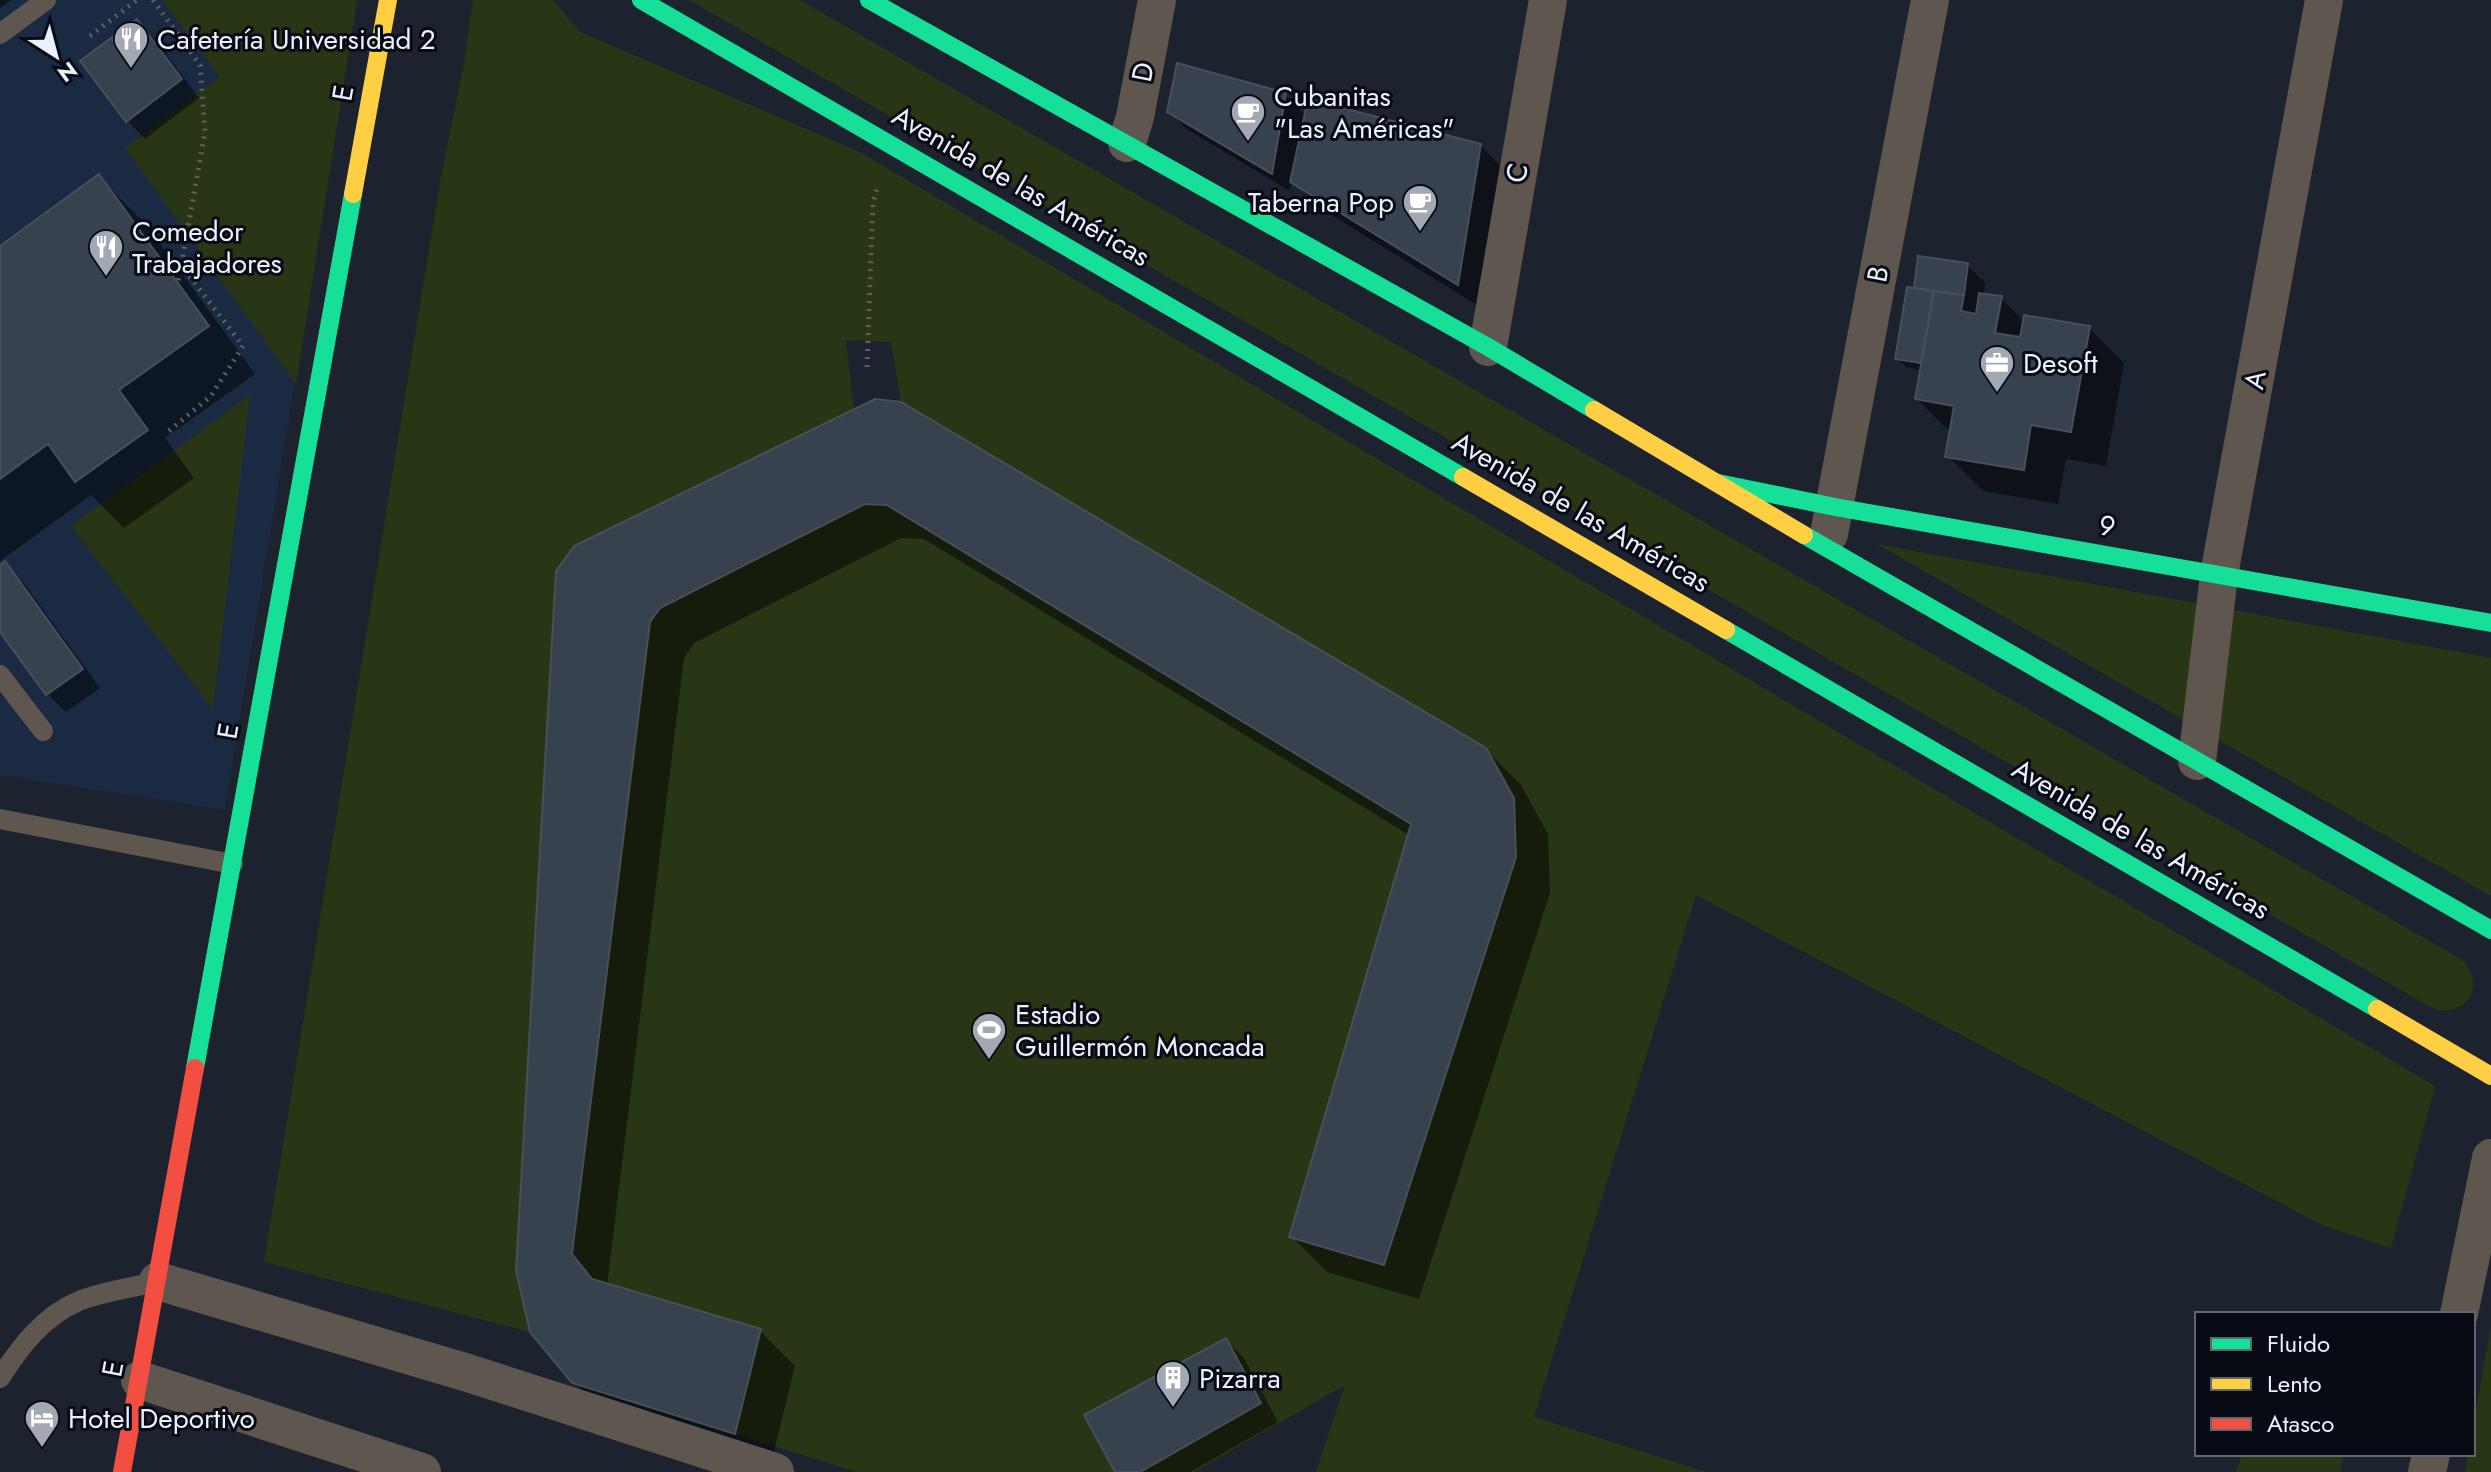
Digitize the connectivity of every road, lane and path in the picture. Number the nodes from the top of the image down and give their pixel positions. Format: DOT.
graph roads {
  1 [pos="137,0"];
  2 [pos="153,0"];
  3 [pos="388,0"];
  4 [pos="641,0"];
  5 [pos="869,0"];
  6 [pos="1157,0"];
  7 [pos="1548,0"];
  8 [pos="1930,0"];
  9 [pos="2324,0"];
  10 [pos="128,3"];
  11 [pos="33,4"];
  12 [pos="0,34"];
  13 [pos="90,36"];
  14 [pos="889,142"];
  15 [pos="1127,143"];
  16 [pos="181,265"];
  17 [pos="178,283"];
  18 [pos="1488,347"];
  19 [pos="867,367"];
  20 [pos="169,431"];
  21 [pos="1714,483"];
  22 [pos="1835,507"];
  23 [pos="1827,549"];
  24 [pos="2219,575"];
  25 [pos="2491,623"];
  26 [pos="3,684"];
  27 [pos="43,731"];
  28 [pos="2197,761"];
  29 [pos="0,819"];
  30 [pos="233,864"];
  31 [pos="2491,930"];
  32 [pos="2491,1076"];
  33 [pos="2491,1158"];
  34 [pos="158,1281"];
  35 [pos="2459,1312"];
  36 [pos="0,1378"];
  37 [pos="140,1380"];
  38 [pos="122,1472"];
  39 [pos="422,1472"];
  40 [pos="775,1472"];
  1 -- 10 [label="path"];
  2 -- 16 [label="path"];
  3 -- 30 [label="main road, E"];
  4 -- 14 [label="main road, Avenida de las Américas"];
  5 -- 15 [label="main road"];
  6 -- 15 [label="street, D"];
  7 -- 18 [label="street, C"];
  8 -- 22 [label="street, B"];
  9 -- 24 [label="street, A"];
  10 -- 13 [label="path"];
  11 -- 12 [label="lane"];
  14 -- 19 [label="path"];
  14 -- 32 [label="main road, Avenida de las Américas"];
  15 -- 18 [label="main road"];
  16 -- 17 [label="path"];
  16 -- 20 [label="path"];
  18 -- 21 [label="main road"];
  21 -- 22 [label="main road, 9"];
  21 -- 23 [label="main road"];
  22 -- 23 [label="street, B"];
  22 -- 24 [label="main road, 9"];
  23 -- 28 [label="main road"];
  24 -- 25 [label="main road, 9"];
  24 -- 28 [label="street, A"];
  26 -- 27 [label="lane"];
  28 -- 31 [label="main road"];
  29 -- 30 [label="lane"];
  30 -- 34 [label="main road, E"];
  33 -- 35 [label="street"];
  34 -- 36 [label="lane"];
  34 -- 37 [label="main road, E"];
  34 -- 40 [label="street"];
  37 -- 38 [label="main road, E"];
  37 -- 39 [label="street"];
}
